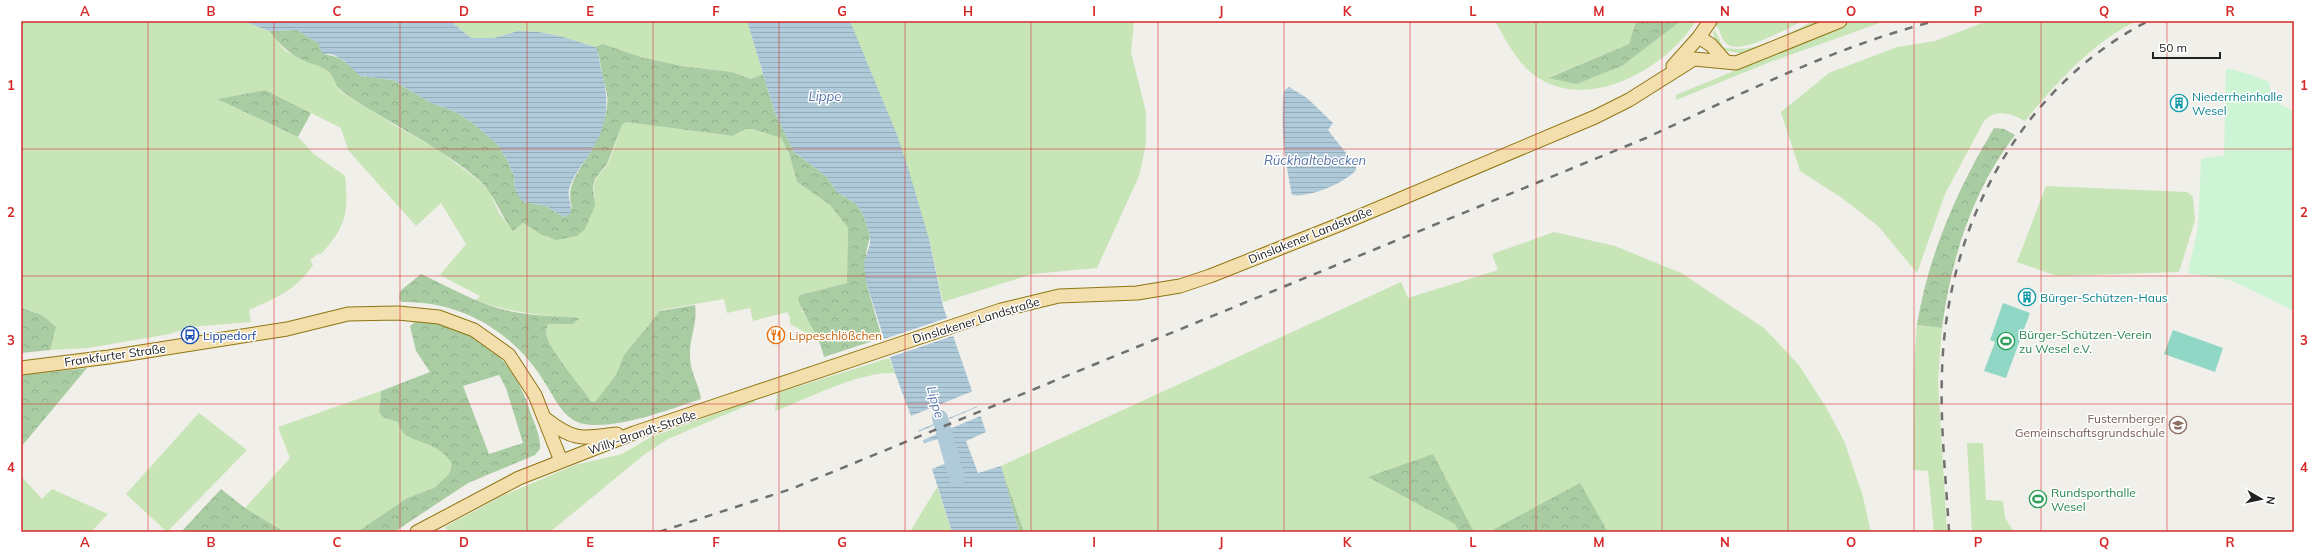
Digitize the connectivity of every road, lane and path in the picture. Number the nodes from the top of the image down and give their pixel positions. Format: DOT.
graph roads {
  1 [pos="1710,21"];
  2 [pos="1840,21"];
  3 [pos="1699,37"];
  4 [pos="1725,61"];
  5 [pos="1629,100"];
  6 [pos="875,352"];
  7 [pos="21,368"];
  8 [pos="547,420"];
  9 [pos="634,433"];
  10 [pos="561,461"];
  11 [pos="417,532"];
  1 -- 3 [label="main road"];
  2 -- 4 [label="main road, Dinslakener Landstraße"];
  3 -- 4 [label="main road"];
  3 -- 5 [label="main road"];
  4 -- 5 [label="main road, Dinslakener Landstraße"];
  5 -- 6 [label="main road, Dinslakener Landstraße"];
  6 -- 9 [label="main road, Willy-Brandt-Straße"];
  7 -- 8 [label="main road, Frankfurter Straße"];
  8 -- 9 [label="main road"];
  8 -- 10 [label="main road, Frankfurter Straße"];
  9 -- 10 [label="main road, Willy-Brandt-Straße"];
  10 -- 11 [label="main road, Willy-Brandt-Straße"];
}
